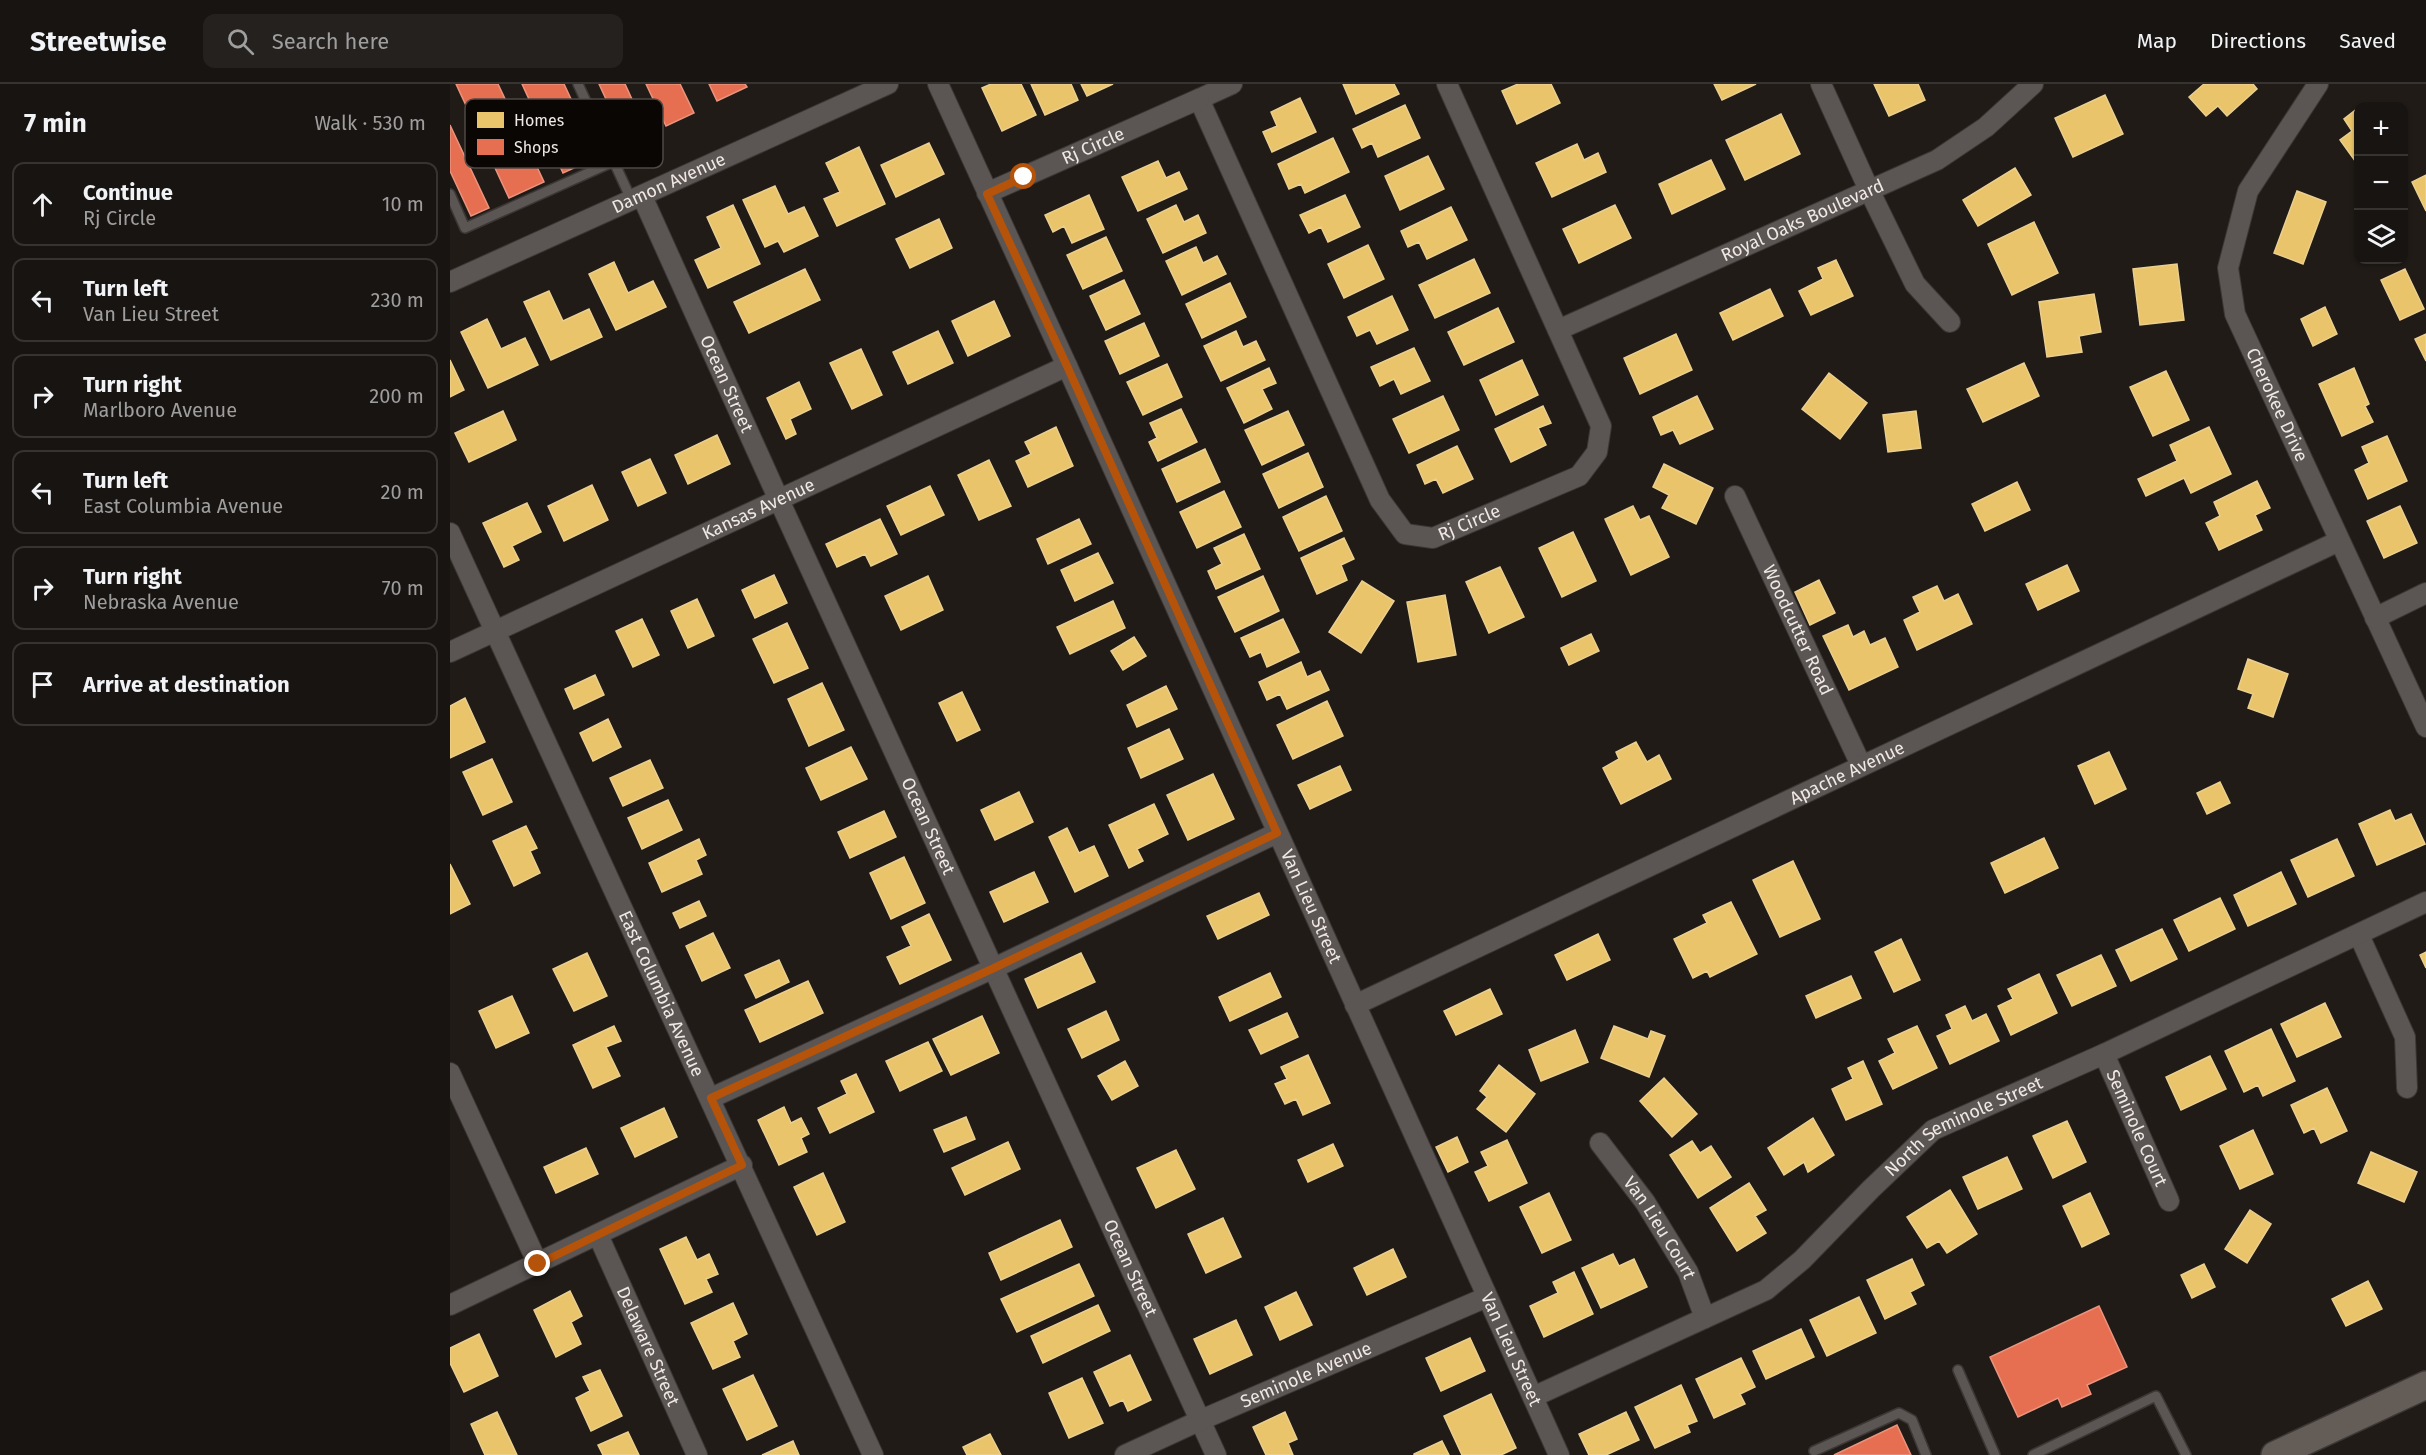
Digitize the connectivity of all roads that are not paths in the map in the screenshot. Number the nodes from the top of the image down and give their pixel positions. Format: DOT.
graph roads {
  1 [pos="578,84"];
  2 [pos="888,84"];
  3 [pos="938,84"];
  4 [pos="1232,84"];
  5 [pos="1447,84"];
  6 [pos="1821,84"];
  7 [pos="2033,84"];
  8 [pos="2318,84"];
  9 [pos="585,99"];
  10 [pos="1199,99"];
  11 [pos="599,168"];
  12 [pos="619,168"];
  13 [pos="1870,192"];
  14 [pos="450,194"];
  15 [pos="987,194"];
  16 [pos="637,198"];
  17 [pos="450,282"];
  18 [pos="1950,322"];
  19 [pos="1558,330"];
  20 [pos="1067,366"];
  21 [pos="1735,496"];
  22 [pos="778,500"];
  23 [pos="450,532"];
  24 [pos="2339,541"];
  25 [pos="2426,593"];
  26 [pos="2375,618"];
  27 [pos="496,630"];
  28 [pos="450,652"];
  29 [pos="2426,727"];
  30 [pos="1861,765"];
  31 [pos="1277,833"];
  32 [pos="2426,902"];
  33 [pos="2359,935"];
  34 [pos="994,968"];
  35 [pos="1355,1005"];
  36 [pos="2104,1054"];
  37 [pos="450,1073"];
  38 [pos="2407,1088"];
  39 [pos="711,1098"];
  40 [pos="1600,1143"];
  41 [pos="742,1165"];
  42 [pos="2169,1201"];
  43 [pos="598,1235"];
  44 [pos="538,1264"];
  45 [pos="1487,1297"];
  46 [pos="450,1305"];
  47 [pos="1705,1318"];
  48 [pos="1958,1370"];
  49 [pos="2426,1385"];
  50 [pos="1533,1397"];
  51 [pos="1201,1420"];
  52 [pos="1814,1451"];
  53 [pos="697,1455"];
  54 [pos="873,1455"];
  55 [pos="1125,1455"];
  56 [pos="1216,1455"];
  57 [pos="1559,1455"];
  58 [pos="1926,1455"];
  59 [pos="1995,1455"];
  60 [pos="2033,1455"];
  61 [pos="2186,1455"];
  62 [pos="2275,1455"];
  1 -- 9 [label="lane"];
  2 -- 16 [label="street, Damon Avenue"];
  3 -- 15 [label="street"];
  4 -- 10 [label="street, Rj Circle"];
  5 -- 19 [label="street, Rj Circle"];
  6 -- 13 [label="street"];
  7 -- 13 [label="street, Royal Oaks Boulevard"];
  8 -- 24 [label="street, Cherokee Drive"];
  10 -- 15 [label="street, Rj Circle"];
  10 -- 19 [label="street, Rj Circle"];
  11 -- 14 [label="lane"];
  12 -- 16 [label="lane"];
  13 -- 18 [label="street"];
  13 -- 19 [label="street, Royal Oaks Boulevard"];
  15 -- 20 [label="street, Van Lieu Street"];
  16 -- 17 [label="street, Damon Avenue"];
  16 -- 22 [label="street, Ocean Street"];
  20 -- 22 [label="street, Kansas Avenue"];
  20 -- 31 [label="street, Van Lieu Street"];
  21 -- 30 [label="street, Woodcutter Road"];
  22 -- 27 [label="street, Kansas Avenue"];
  22 -- 34 [label="street, Ocean Street"];
  23 -- 27 [label="street, East Columbia Avenue"];
  24 -- 26 [label="street, Cherokee Drive"];
  24 -- 30 [label="street, Apache Avenue"];
  25 -- 26 [label="street"];
  26 -- 29 [label="street, Cherokee Drive"];
  27 -- 28 [label="street, Kansas Avenue"];
  27 -- 39 [label="street, East Columbia Avenue"];
  30 -- 35 [label="street, Apache Avenue"];
  31 -- 34 [label="street"];
  31 -- 35 [label="street, Van Lieu Street"];
  32 -- 33 [label="street, North Seminole Street"];
  33 -- 36 [label="street, North Seminole Street"];
  33 -- 38 [label="street"];
  34 -- 39 [label="street"];
  34 -- 51 [label="street, Ocean Street"];
  35 -- 45 [label="street, Van Lieu Street"];
  36 -- 42 [label="street, Seminole Court"];
  36 -- 47 [label="street, North Seminole Street"];
  37 -- 44 [label="street"];
  39 -- 41 [label="street, East Columbia Avenue"];
  40 -- 47 [label="street, Van Lieu Court"];
  41 -- 43 [label="street"];
  41 -- 54 [label="street, East Columbia Avenue"];
  43 -- 44 [label="street"];
  43 -- 53 [label="street, Delaware Street"];
  44 -- 46 [label="street"];
  45 -- 50 [label="street, Van Lieu Street"];
  45 -- 51 [label="street, Seminole Avenue"];
  47 -- 50 [label="street, North Seminole Street"];
  48 -- 59 [label="lane"];
  49 -- 62 [label="main road"];
  50 -- 57 [label="street, Van Lieu Street"];
  51 -- 55 [label="street, Seminole Avenue"];
  51 -- 56 [label="street, Ocean Street"];
  52 -- 58 [label="lane"];
  60 -- 61 [label="lane"];
}
